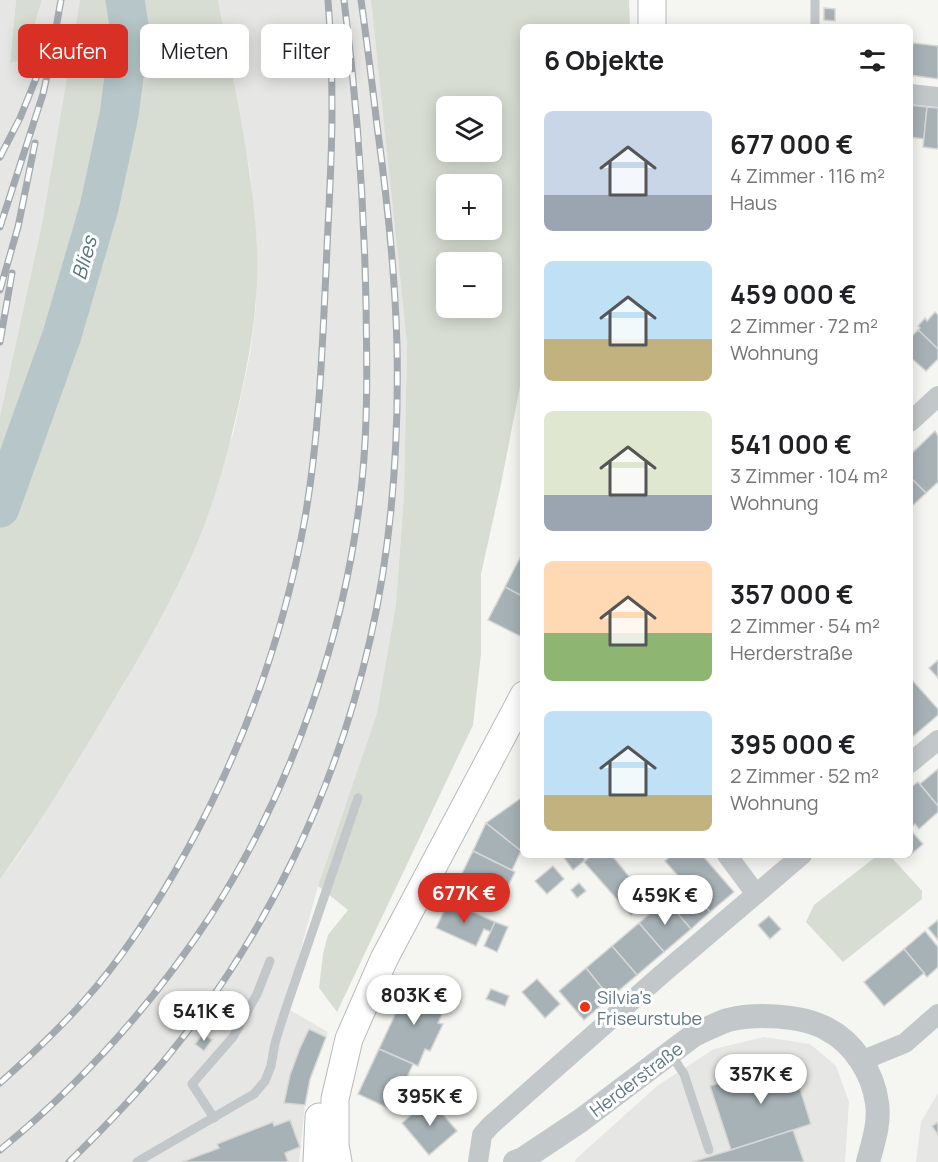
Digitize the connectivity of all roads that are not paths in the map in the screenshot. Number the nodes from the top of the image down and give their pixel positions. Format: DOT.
graph roads {
  1 [pos="652,0"];
  2 [pos="815,0"];
  3 [pos="652,24"];
  4 [pos="814,24"];
  5 [pos="913,94"];
  6 [pos="938,97"];
  7 [pos="938,396"];
  8 [pos="913,420"];
  9 [pos="520,703"];
  10 [pos="938,740"];
  11 [pos="913,761"];
  12 [pos="358,798"];
  13 [pos="729,858"];
  14 [pos="798,858"];
  15 [pos="756,894"];
  16 [pos="270,961"];
  17 [pos="934,1024"];
  18 [pos="670,1053"];
  19 [pos="861,1061"];
  20 [pos="214,1118"];
  21 [pos="709,1150"];
  22 [pos="335,1158"];
  23 [pos="521,1161"];
  24 [pos="137,1162"];
  25 [pos="478,1162"];
  26 [pos="868,1162"];
  1 -- 3 [label="main road"];
  2 -- 4 [label="lane"];
  5 -- 6 [label="street"];
  7 -- 8 [label="street"];
  9 -- 22 [label="main road"];
  10 -- 11 [label="street"];
  12 -- 20 [label="lane"];
  13 -- 15 [label="street"];
  14 -- 15 [label="street"];
  15 -- 25 [label="street"];
  16 -- 20 [label="lane"];
  17 -- 19 [label="street"];
  18 -- 19 [label="street, Herderstraße"];
  18 -- 21 [label="lane"];
  18 -- 23 [label="street, Herderstraße"];
  19 -- 26 [label="street, Herderstraße"];
  20 -- 24 [label="lane"];
}
